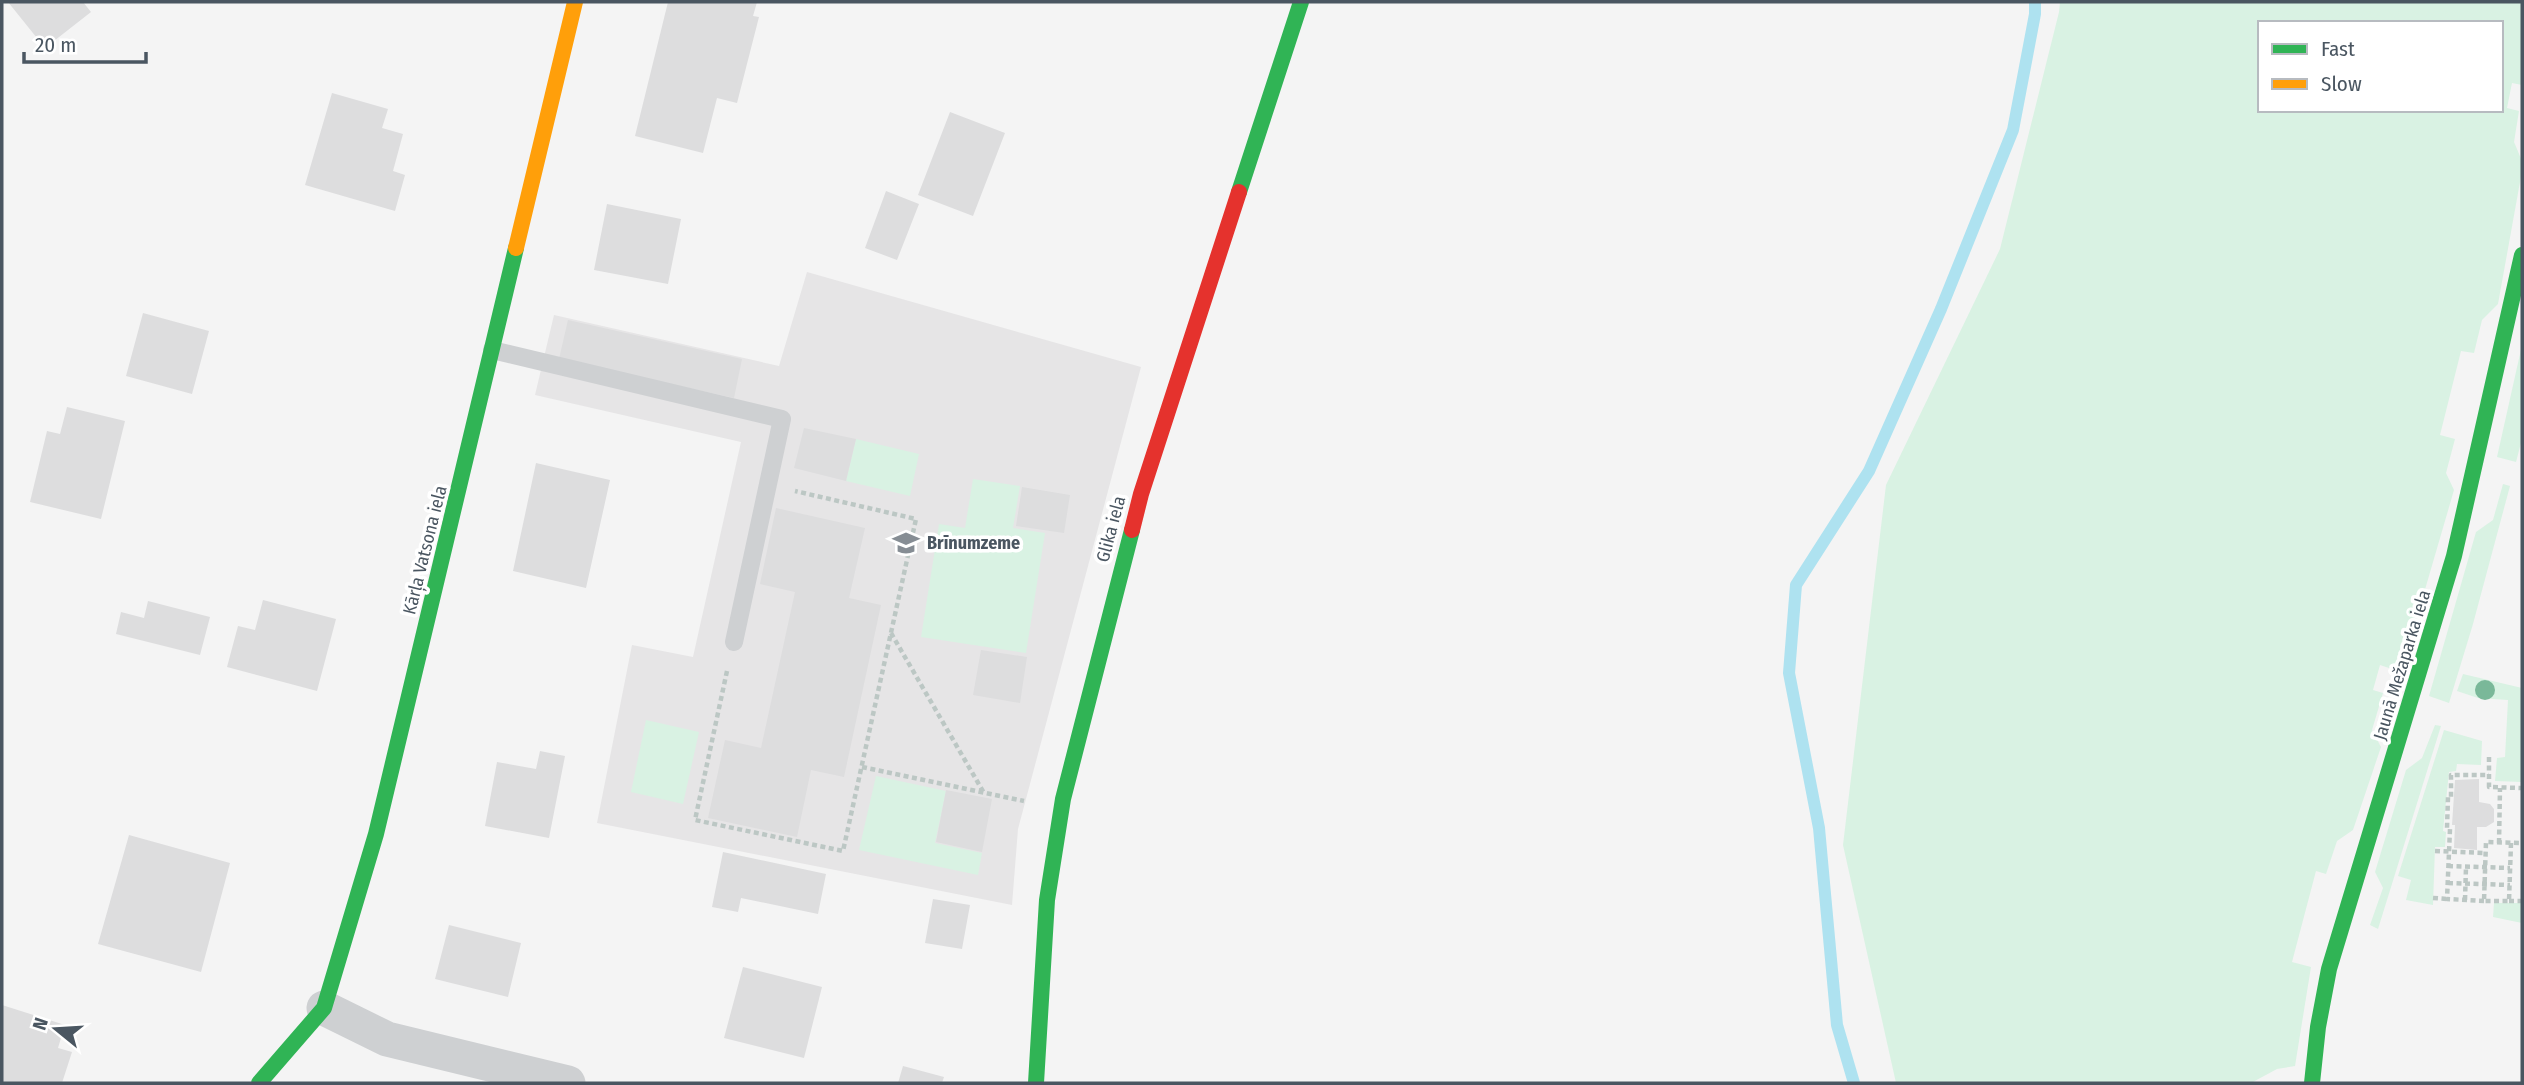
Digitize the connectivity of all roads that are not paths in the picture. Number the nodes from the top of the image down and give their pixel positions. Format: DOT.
graph roads {
  1 [pos="575,2"];
  2 [pos="1301,2"];
  3 [pos="2522,255"];
  4 [pos="492,350"];
  5 [pos="734,642"];
  6 [pos="324,1008"];
  7 [pos="259,1083"];
  8 [pos="568,1083"];
  9 [pos="1035,1083"];
  10 [pos="2312,1083"];
  1 -- 4 [label="street, Kārļa Vatsona iela"];
  2 -- 9 [label="street, Glika iela"];
  3 -- 10 [label="street, Jaunā Mežaparka iela"];
  4 -- 5 [label="lane"];
  4 -- 6 [label="street, Kārļa Vatsona iela"];
  6 -- 7 [label="street, Kārļa Vatsona iela"];
  6 -- 8 [label="street"];
}
